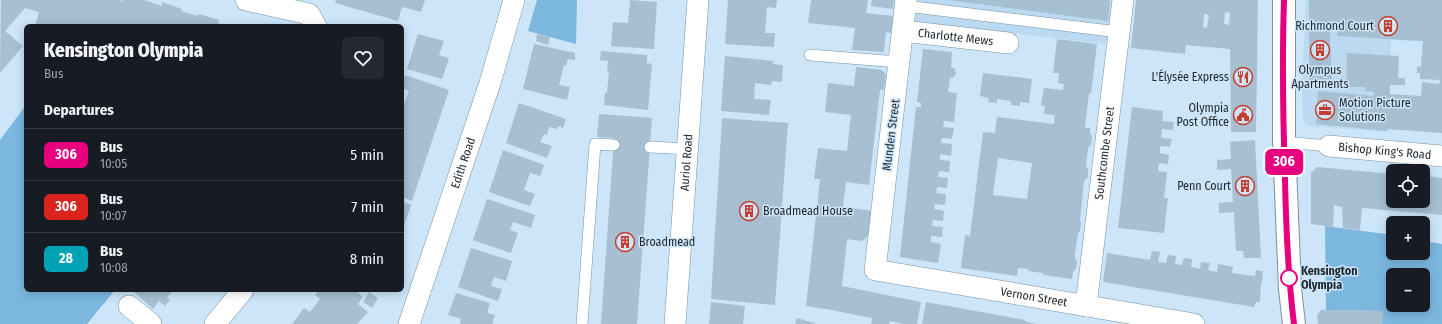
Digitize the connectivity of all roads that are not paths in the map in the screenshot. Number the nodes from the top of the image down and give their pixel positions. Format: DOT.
graph roads {
  1 [pos="246,0"];
  2 [pos="514,0"];
  3 [pos="698,0"];
  4 [pos="1122,0"];
  5 [pos="1284,0"];
  6 [pos="906,3"];
  7 [pos="315,24"];
  8 [pos="903,31"];
  9 [pos="1119,32"];
  10 [pos="1008,43"];
  11 [pos="810,55"];
  12 [pos="899,62"];
  13 [pos="1284,142"];
  14 [pos="614,145"];
  15 [pos="1319,145"];
  16 [pos="650,147"];
  17 [pos="688,149"];
  18 [pos="1442,156"];
  19 [pos="875,270"];
  20 [pos="241,292"];
  21 [pos="129,306"];
  22 [pos="1086,306"];
  23 [pos="151,324"];
  24 [pos="215,324"];
  25 [pos="409,324"];
  26 [pos="582,324"];
  27 [pos="675,324"];
  28 [pos="1194,324"];
  29 [pos="1294,324"];
  1 -- 7 [label="street"];
  2 -- 25 [label="street, Edith Road"];
  3 -- 17 [label="street, Auriol Road"];
  4 -- 9 [label="street, Southcombe Street"];
  5 -- 13 [label="main road"];
  6 -- 8 [label="street, Munden Street"];
  6 -- 9 [label="lane"];
  8 -- 10 [label="street, Charlotte Mews"];
  8 -- 12 [label="street, Munden Street"];
  9 -- 22 [label="street, Southcombe Street"];
  11 -- 12 [label="lane"];
  12 -- 19 [label="street, Munden Street"];
  13 -- 15 [label="lane, Bishop King's Road"];
  13 -- 29 [label="main road"];
  14 -- 26 [label="lane"];
  15 -- 18 [label="street, Bishop King's Road"];
  16 -- 17 [label="lane"];
  17 -- 27 [label="street, Auriol Road"];
  19 -- 22 [label="street, Vernon Street"];
  20 -- 24 [label="street"];
  21 -- 23 [label="street"];
  22 -- 28 [label="street, Vernon Street"];
}
